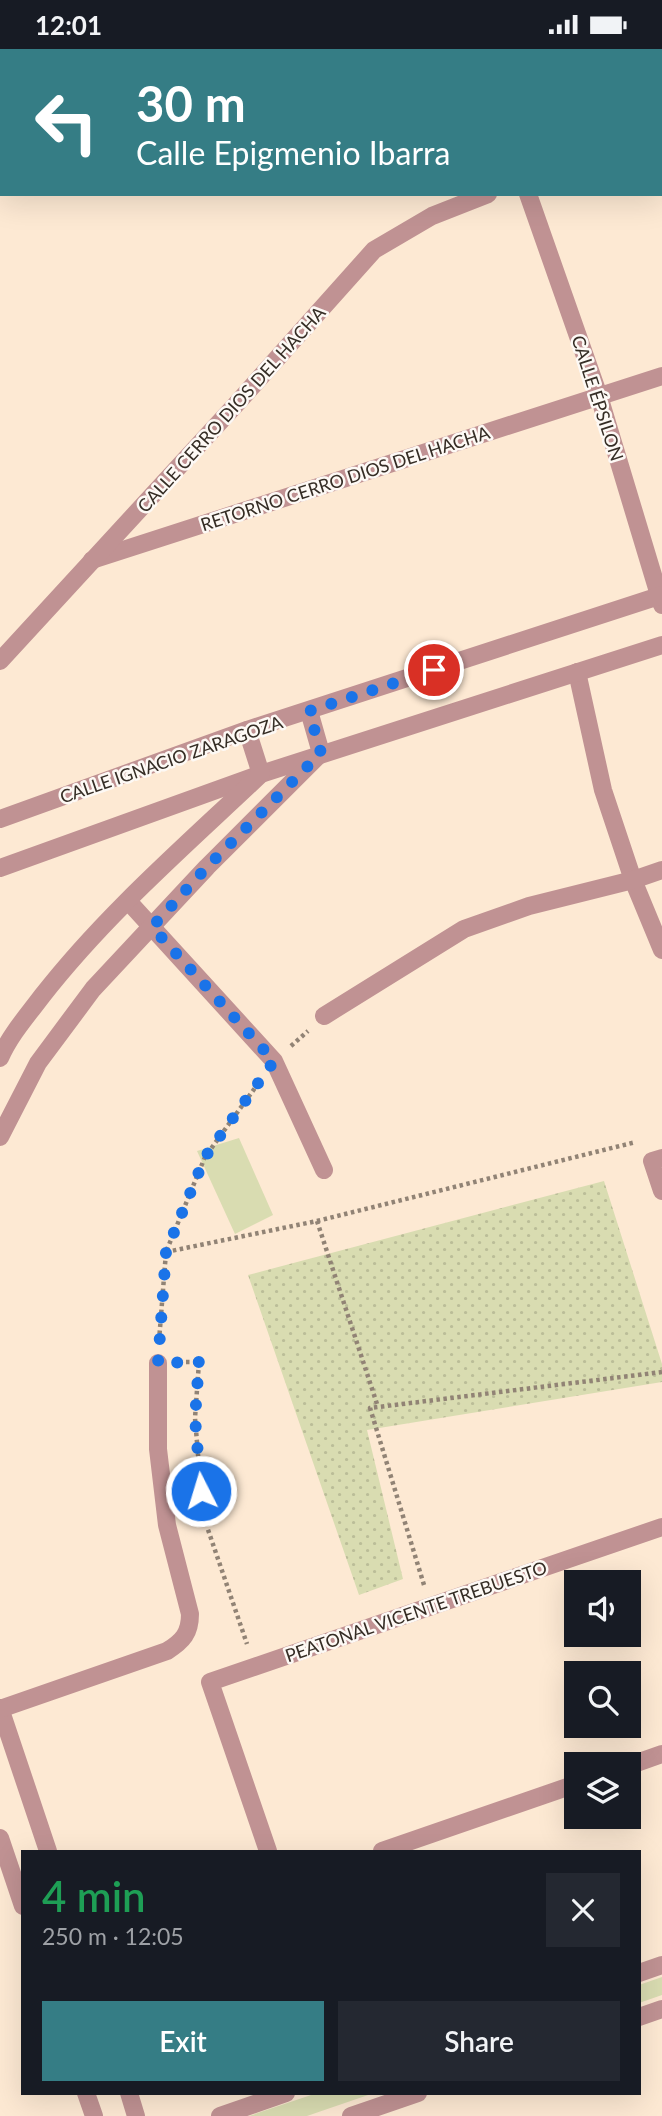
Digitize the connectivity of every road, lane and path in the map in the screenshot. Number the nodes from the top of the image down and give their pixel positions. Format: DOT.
graph roads {
  1 [pos="483,196"];
  2 [pos="529,196"];
  3 [pos="662,376"];
  4 [pos="599,396"];
  5 [pos="91,560"];
  6 [pos="661,599"];
  7 [pos="662,645"];
  8 [pos="0,661"];
  9 [pos="577,672"];
  10 [pos="309,711"];
  11 [pos="247,730"];
  12 [pos="321,753"];
  13 [pos="261,774"];
  14 [pos="0,819"];
  15 [pos="0,868"];
  16 [pos="662,870"];
  17 [pos="633,880"];
  18 [pos="128,901"];
  19 [pos="152,927"];
  20 [pos="662,950"];
  21 [pos="324,1016"];
  22 [pos="0,1058"];
  23 [pos="274,1061"];
  24 [pos="0,1137"];
  25 [pos="657,1160"];
  26 [pos="324,1170"];
  27 [pos="662,1191"];
  28 [pos="317,1221"];
  29 [pos="166,1252"];
  30 [pos="158,1363"];
  31 [pos="662,1372"];
  32 [pos="378,1407"];
  33 [pos="662,1527"];
  34 [pos="430,1605"];
  35 [pos="254,1665"];
  36 [pos="0,1709"];
  37 [pos="662,1754"];
  38 [pos="641,1761"];
  39 [pos="564,1788"];
  40 [pos="0,1838"];
  41 [pos="48,1850"];
  42 [pos="268,1850"];
  43 [pos="385,1850"];
  44 [pos="21,1900"];
  45 [pos="662,1965"];
  46 [pos="641,1972"];
  47 [pos="662,2009"];
  48 [pos="641,2016"];
  49 [pos="87,2095"];
  50 [pos="130,2095"];
  51 [pos="280,2095"];
  52 [pos="412,2095"];
  53 [pos="94,2116"];
  54 [pos="136,2116"];
  55 [pos="220,2116"];
  56 [pos="351,2116"];
  1 -- 5 [label="street, CALLE CERRO DIOS DEL HACHA"];
  2 -- 4 [label="street, CALLE ÉPSILON"];
  3 -- 4 [label="street, RETORNO CERRO DIOS DEL HACHA"];
  4 -- 5 [label="street, RETORNO CERRO DIOS DEL HACHA"];
  4 -- 6 [label="street, CALLE ÉPSILON"];
  5 -- 8 [label="street, CALLE CERRO DIOS DEL HACHA"];
  6 -- 10 [label="street, CALLE IGNACIO ZARAGOZA"];
  7 -- 9 [label="street"];
  9 -- 12 [label="street"];
  9 -- 17 [label="street"];
  10 -- 11 [label="street, CALLE IGNACIO ZARAGOZA"];
  10 -- 12 [label="street"];
  11 -- 13 [label="street"];
  11 -- 14 [label="street, CALLE IGNACIO ZARAGOZA"];
  12 -- 13 [label="street"];
  12 -- 19 [label="street"];
  13 -- 15 [label="street"];
  13 -- 18 [label="street"];
  16 -- 17 [label="street"];
  17 -- 20 [label="street"];
  17 -- 21 [label="street"];
  18 -- 19 [label="street"];
  18 -- 22 [label="street"];
  19 -- 23 [label="street"];
  19 -- 24 [label="street"];
  21 -- 23 [label="path"];
  23 -- 26 [label="street"];
  23 -- 29 [label="path"];
  25 -- 27 [label="street"];
  25 -- 28 [label="path"];
  28 -- 29 [label="path"];
  28 -- 32 [label="path"];
  29 -- 30 [label="path"];
  30 -- 35 [label="path"];
  30 -- 36 [label="street"];
  31 -- 32 [label="path"];
  32 -- 34 [label="path"];
  33 -- 34 [label="street, PEATONAL VICENTE TREBUESTO"];
  34 -- 35 [label="street, PEATONAL VICENTE TREBUESTO"];
  35 -- 42 [label="street, PEATONAL VICENTE TREBUESTO"];
  36 -- 41 [label="street"];
  37 -- 38 [label="street"];
  39 -- 43 [label="street"];
  40 -- 44 [label="street"];
  45 -- 46 [label="street"];
  47 -- 48 [label="street"];
  49 -- 53 [label="street"];
  50 -- 54 [label="street"];
  51 -- 55 [label="street"];
  52 -- 56 [label="street"];
}
